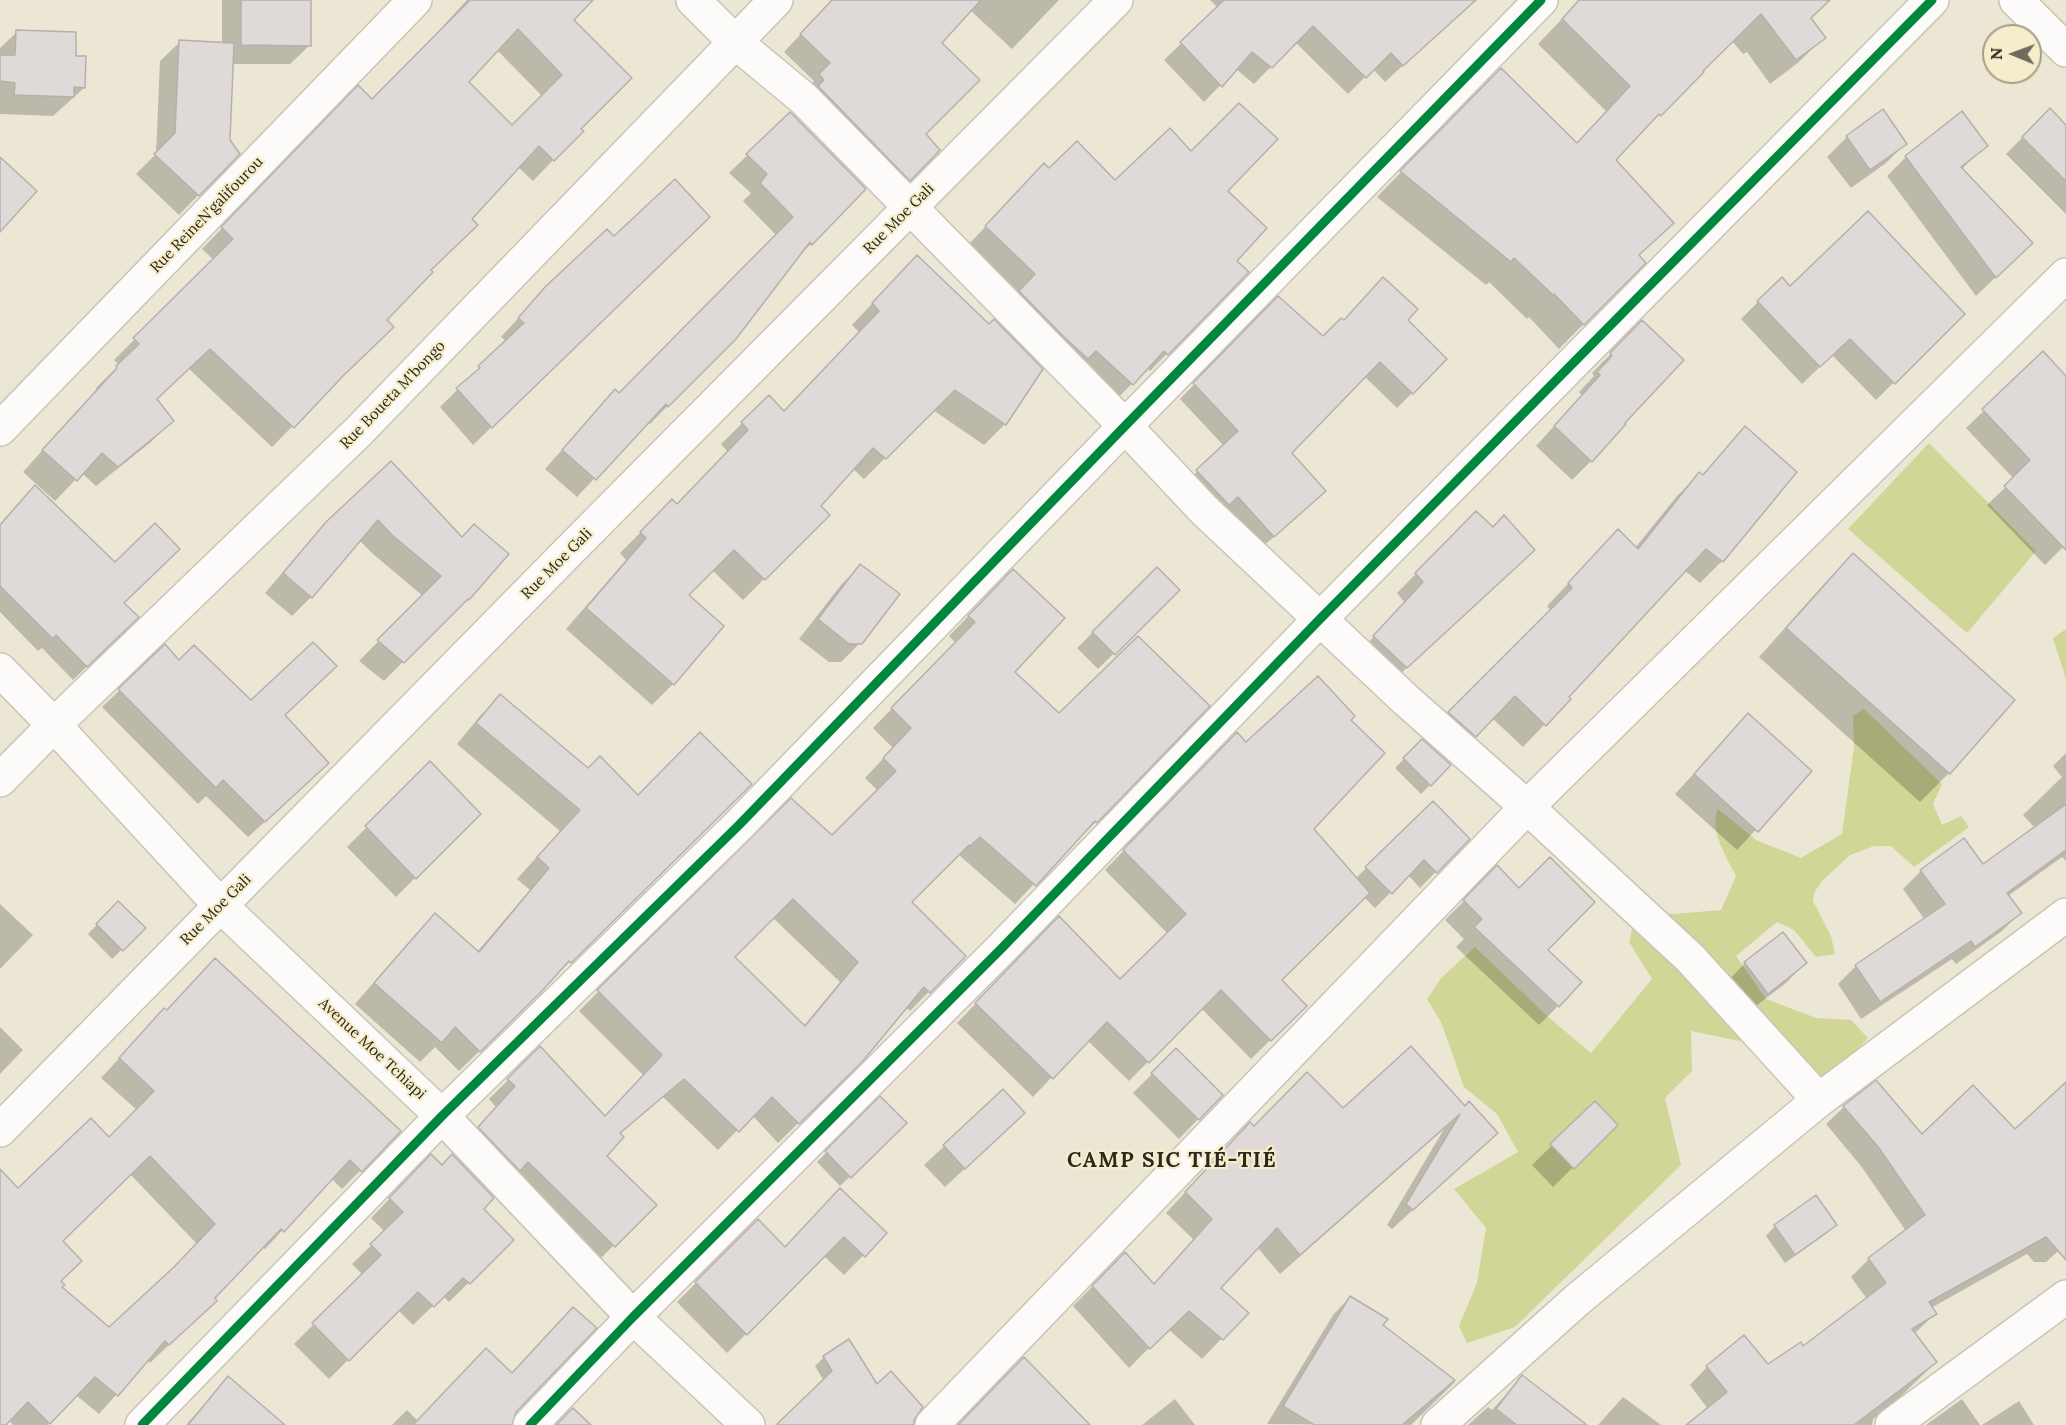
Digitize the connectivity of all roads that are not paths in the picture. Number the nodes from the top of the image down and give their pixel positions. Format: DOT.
graph roads {
  1 [pos="415,0"];
  2 [pos="693,0"];
  3 [pos="776,0"];
  4 [pos="1116,0"];
  5 [pos="1541,0"];
  6 [pos="1932,0"];
  7 [pos="2016,0"];
  8 [pos="734,41"];
  9 [pos="2066,50"];
  10 [pos="910,208"];
  11 [pos="2066,275"];
  12 [pos="1125,426"];
  13 [pos="0,429"];
  14 [pos="1320,619"];
  15 [pos="0,670"];
  16 [pos="54,725"];
  17 [pos="0,780"];
  18 [pos="1527,807"];
  19 [pos="221,906"];
  20 [pos="2066,915"];
  21 [pos="1819,1100"];
  22 [pos="442,1116"];
  23 [pos="0,1130"];
  24 [pos="2066,1297"];
  25 [pos="633,1317"];
  26 [pos="142,1425"];
  27 [pos="530,1425"];
  28 [pos="748,1425"];
  29 [pos="932,1425"];
  30 [pos="1438,1425"];
  31 [pos="1892,1425"];
  1 -- 13 [label="street, Rue ReineN'galifourou"];
  2 -- 8 [label="street"];
  3 -- 8 [label="street, Rue Boueta M'bongo"];
  4 -- 10 [label="street, Rue Moe Gali"];
  5 -- 12 [label="street"];
  6 -- 14 [label="street"];
  7 -- 9 [label="street"];
  8 -- 10 [label="street"];
  8 -- 16 [label="street, Rue Boueta M'bongo"];
  10 -- 12 [label="street"];
  10 -- 19 [label="street, Rue Moe Gali"];
  11 -- 18 [label="street"];
  12 -- 14 [label="street"];
  12 -- 22 [label="street"];
  14 -- 18 [label="street"];
  14 -- 25 [label="street"];
  15 -- 16 [label="street, Avenue Moe Tchiapi"];
  16 -- 17 [label="street, Rue Boueta M'bongo"];
  16 -- 19 [label="street, Avenue Moe Tchiapi"];
  18 -- 21 [label="street"];
  18 -- 29 [label="street"];
  19 -- 22 [label="street, Avenue Moe Tchiapi"];
  19 -- 23 [label="street, Rue Moe Gali"];
  20 -- 21 [label="street"];
  21 -- 30 [label="street"];
  22 -- 25 [label="street, Avenue Moe Tchiapi"];
  22 -- 26 [label="street"];
  24 -- 31 [label="street"];
  25 -- 27 [label="street"];
  25 -- 28 [label="street, Avenue Moe Tchiapi"];
}
